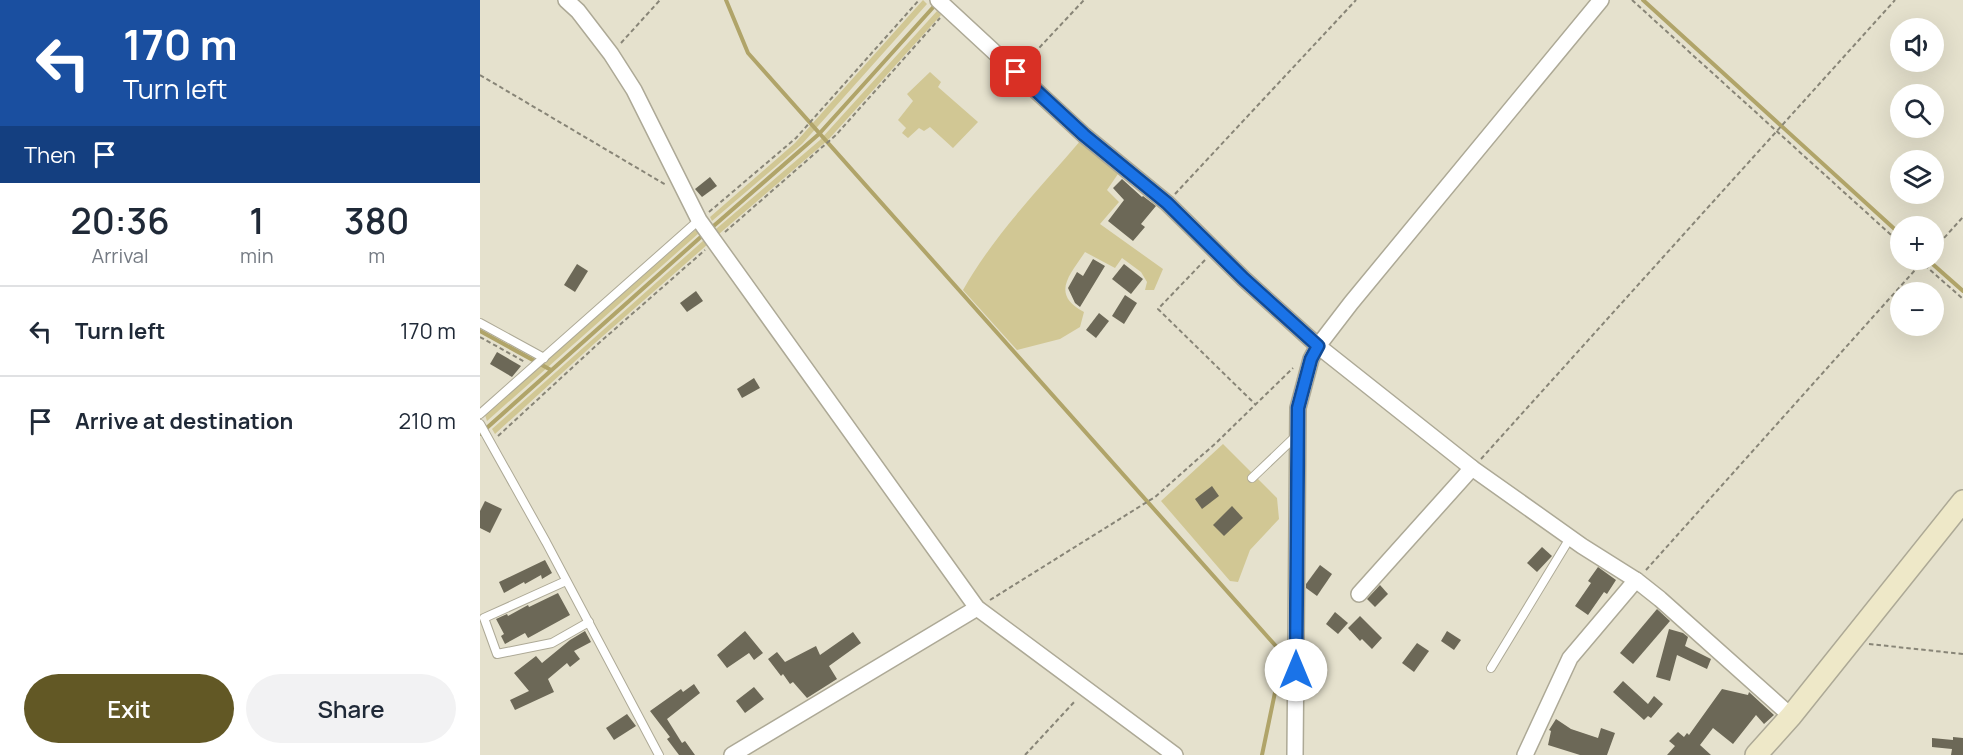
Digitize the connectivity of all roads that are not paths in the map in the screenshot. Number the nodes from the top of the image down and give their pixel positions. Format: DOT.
graph roads {
  1 [pos="566,0"];
  2 [pos="1601,0"];
  3 [pos="943,4"];
  4 [pos="699,219"];
  5 [pos="480,323"];
  6 [pos="1315,352"];
  7 [pos="544,358"];
  8 [pos="480,414"];
  9 [pos="480,424"];
  10 [pos="1298,434"];
  11 [pos="1472,468"];
  12 [pos="1252,478"];
  13 [pos="1963,501"];
  14 [pos="1570,538"];
  15 [pos="1636,580"];
  16 [pos="566,581"];
  17 [pos="1359,594"];
  18 [pos="977,608"];
  19 [pos="589,622"];
  20 [pos="1491,668"];
  21 [pos="1791,716"];
  22 [pos="1760,754"];
  23 [pos="659,755"];
  24 [pos="732,755"];
  25 [pos="1175,755"];
  26 [pos="1295,755"];
  27 [pos="1525,755"];
  1 -- 4 [label="street"];
  2 -- 6 [label="street"];
  3 -- 6 [label="street"];
  4 -- 7 [label="lane"];
  4 -- 18 [label="street"];
  5 -- 7 [label="lane"];
  6 -- 10 [label="street"];
  6 -- 11 [label="street"];
  7 -- 8 [label="lane"];
  9 -- 16 [label="lane"];
  10 -- 12 [label="lane"];
  10 -- 26 [label="street"];
  11 -- 14 [label="street"];
  11 -- 17 [label="street"];
  13 -- 21 [label="street"];
  14 -- 15 [label="street"];
  14 -- 20 [label="lane"];
  15 -- 21 [label="street"];
  15 -- 27 [label="street"];
  16 -- 19 [label="lane"];
  16 -- 19 [label="lane"];
  18 -- 24 [label="street"];
  18 -- 25 [label="street"];
  19 -- 23 [label="lane"];
  21 -- 22 [label="street"];
}
